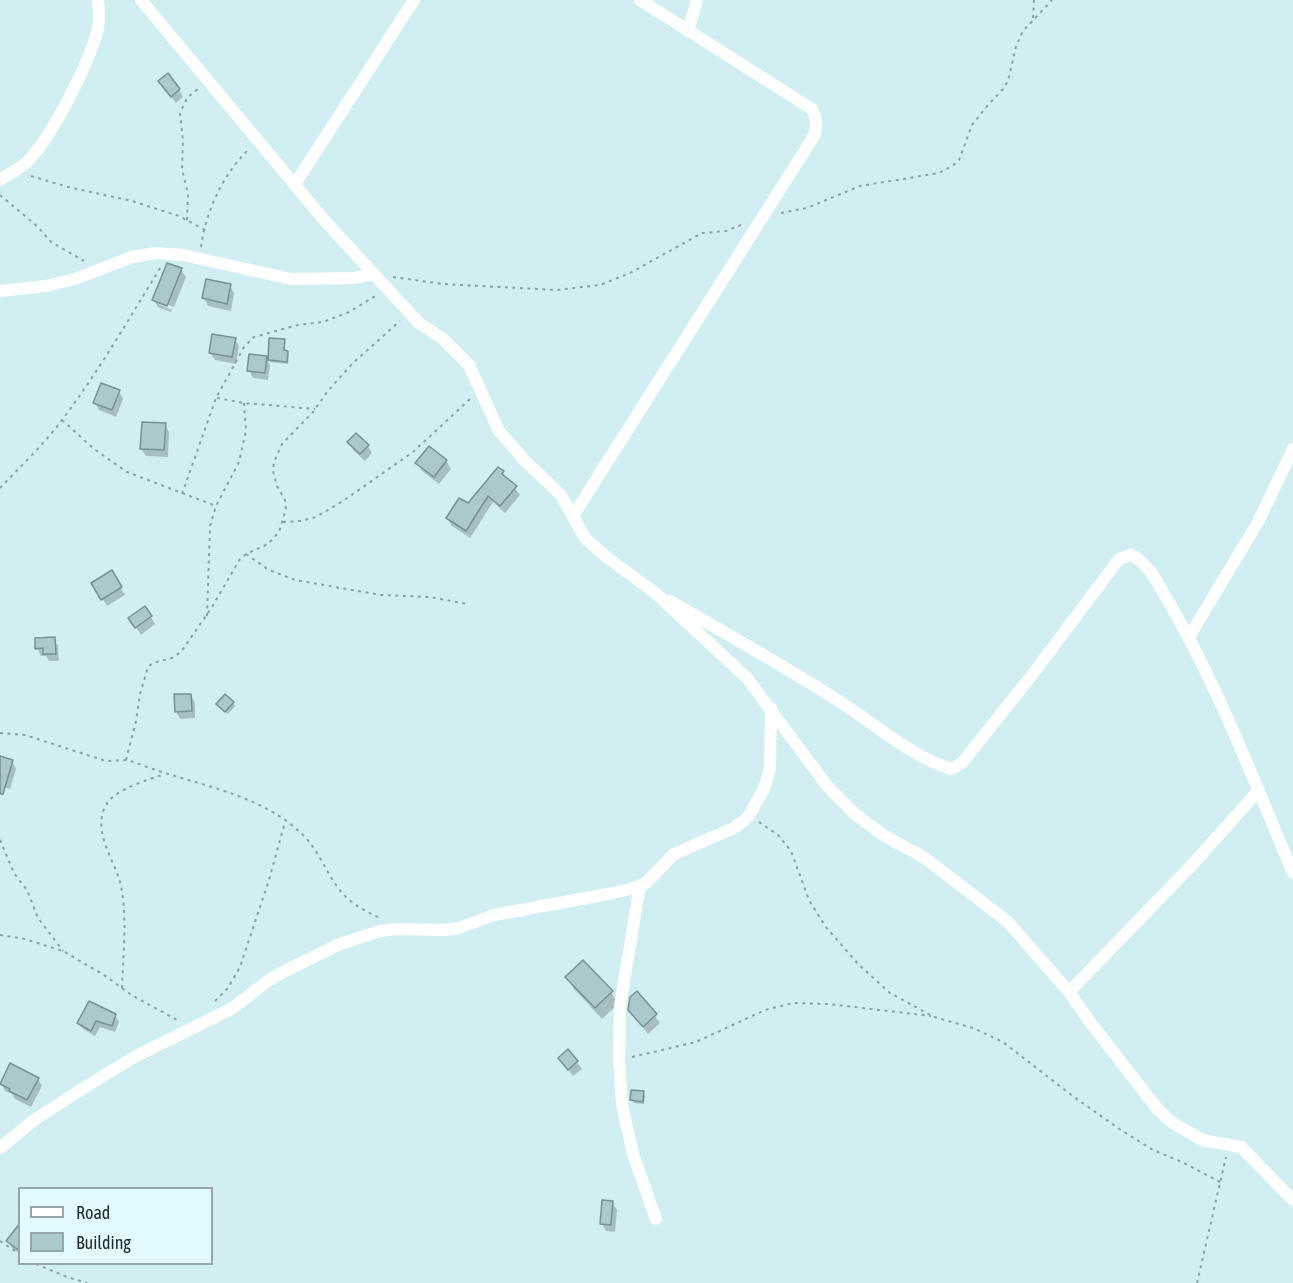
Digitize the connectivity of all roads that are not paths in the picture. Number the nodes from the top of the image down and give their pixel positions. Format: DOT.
graph roads {
  1 [pos="98,0"];
  2 [pos="141,0"];
  3 [pos="414,0"];
  4 [pos="640,0"];
  5 [pos="697,0"];
  6 [pos="688,31"];
  7 [pos="0,180"];
  8 [pos="295,184"];
  9 [pos="375,275"];
  10 [pos="0,291"];
  11 [pos="1293,449"];
  12 [pos="573,516"];
  13 [pos="654,592"];
  14 [pos="1189,637"];
  15 [pos="771,708"];
  16 [pos="1259,790"];
  17 [pos="1293,873"];
  18 [pos="640,885"];
  19 [pos="1069,992"];
  20 [pos="0,1148"];
  21 [pos="1293,1200"];
  22 [pos="656,1219"];
  1 -- 7 [label="street"];
  2 -- 8 [label="street"];
  3 -- 8 [label="street"];
  4 -- 6 [label="street"];
  5 -- 6 [label="street"];
  6 -- 12 [label="street"];
  8 -- 9 [label="street"];
  9 -- 10 [label="street"];
  9 -- 12 [label="street"];
  11 -- 14 [label="street"];
  12 -- 13 [label="street"];
  13 -- 14 [label="street"];
  13 -- 15 [label="street"];
  14 -- 16 [label="street"];
  15 -- 18 [label="street"];
  15 -- 19 [label="street"];
  16 -- 17 [label="street"];
  16 -- 19 [label="street"];
  18 -- 20 [label="street"];
  18 -- 22 [label="street"];
  19 -- 21 [label="street"];
}
